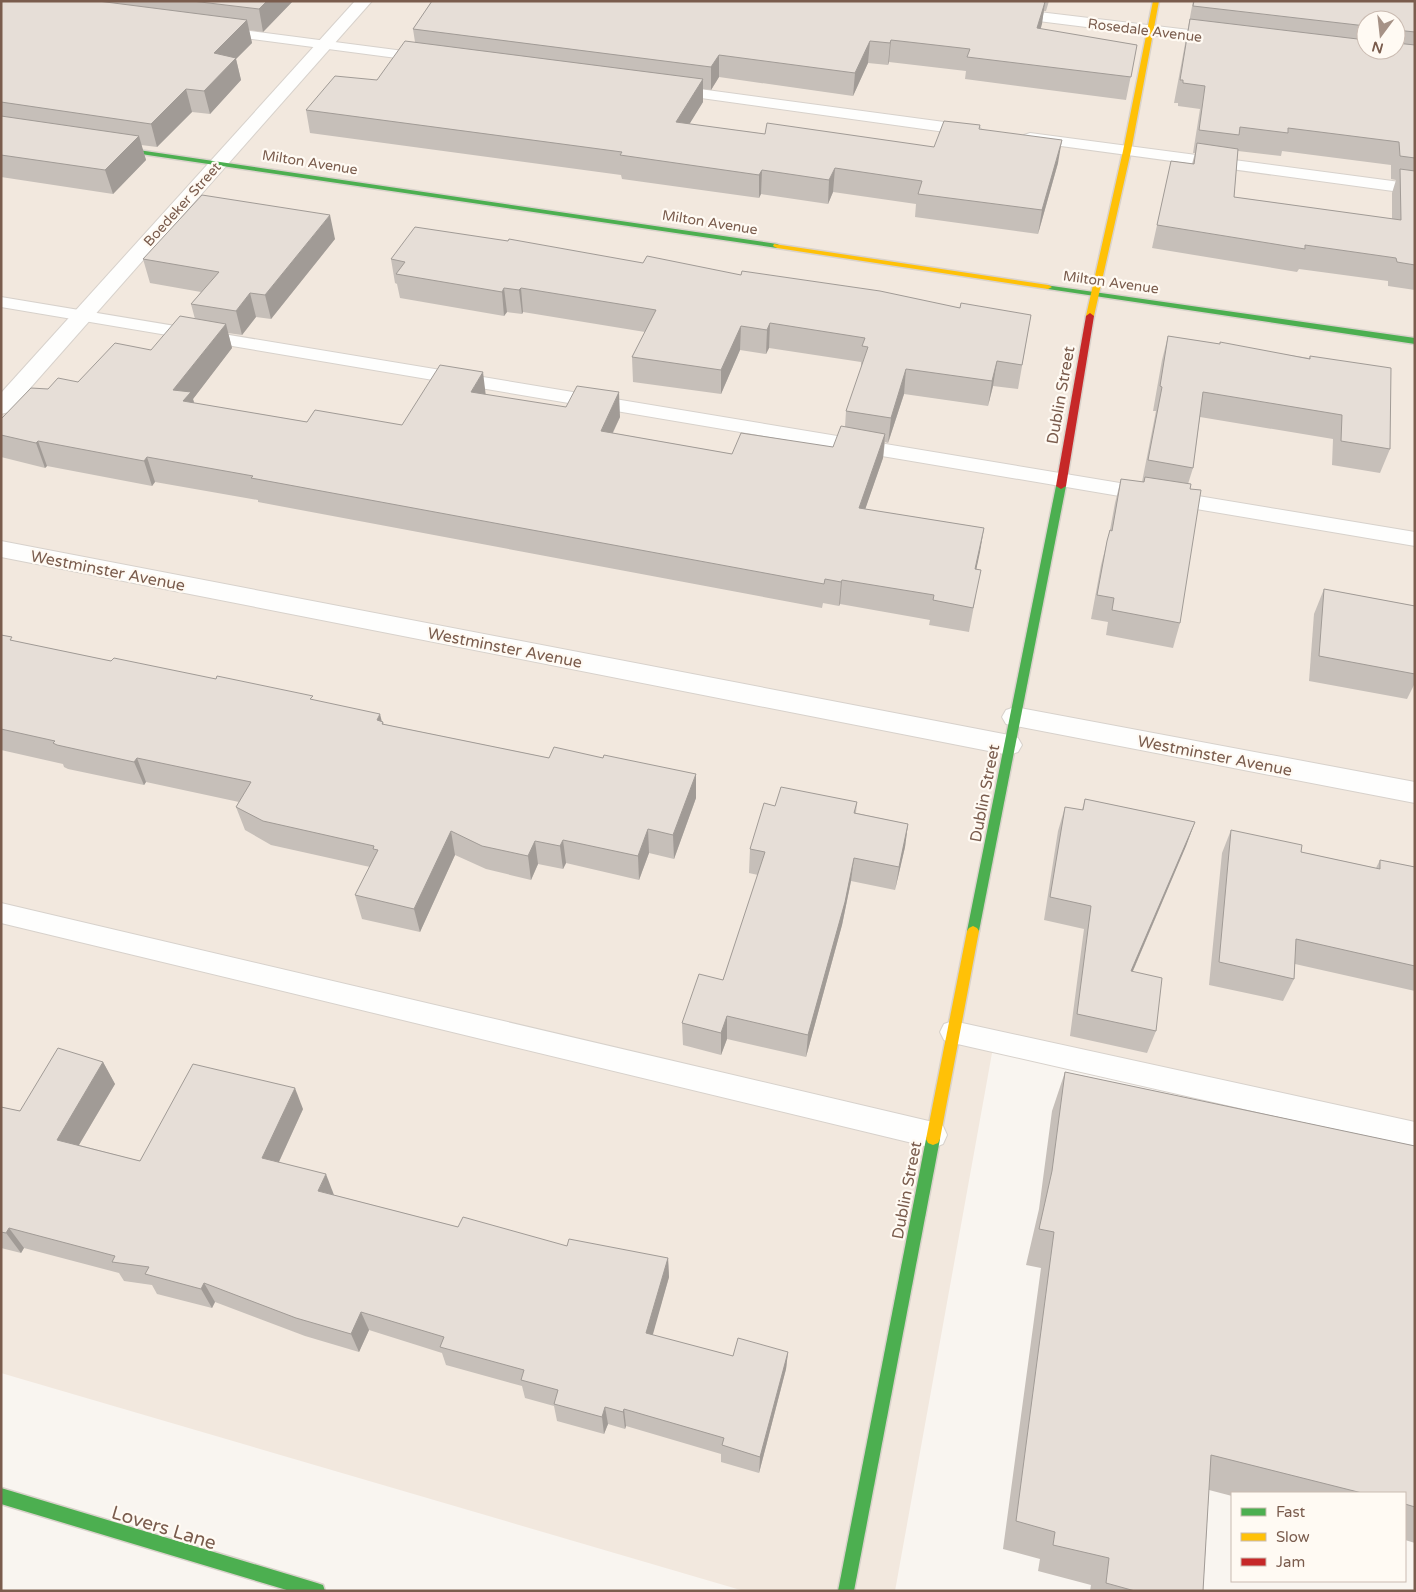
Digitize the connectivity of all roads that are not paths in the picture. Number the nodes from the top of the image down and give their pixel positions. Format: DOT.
graph roads {
  1 [pos="364,1"];
  2 [pos="1156,1"];
  3 [pos="993,12"];
  4 [pos="207,30"];
  5 [pos="1149,30"];
  6 [pos="1238,41"];
  7 [pos="325,45"];
  8 [pos="444,60"];
  9 [pos="652,88"];
  10 [pos="988,132"];
  11 [pos="1018,136"];
  12 [pos="100,146"];
  13 [pos="1127,151"];
  14 [pos="218,163"];
  15 [pos="1415,189"];
  16 [pos="1094,294"];
  17 [pos="1,302"];
  18 [pos="82,317"];
  19 [pos="1415,341"];
  20 [pos="1,407"];
  21 [pos="1062,481"];
  22 [pos="1415,539"];
  23 [pos="1,550"];
  24 [pos="1015,717"];
  25 [pos="1009,745"];
  26 [pos="1415,793"];
  27 [pos="1,913"];
  28 [pos="953,1032"];
  29 [pos="934,1135"];
  30 [pos="1415,1135"];
  31 [pos="1,1496"];
  32 [pos="317,1591"];
  33 [pos="846,1591"];
  1 -- 7 [label="street, Boedeker Street"];
  2 -- 5 [label="street, Dublin Street"];
  3 -- 5 [label="street, Rosedale Avenue"];
  4 -- 7 [label="lane"];
  5 -- 6 [label="street, Rosedale Avenue"];
  5 -- 13 [label="street, Dublin Street"];
  7 -- 8 [label="lane"];
  7 -- 14 [label="street, Boedeker Street"];
  9 -- 10 [label="lane"];
  11 -- 13 [label="lane"];
  12 -- 14 [label="street, Milton Avenue"];
  13 -- 15 [label="lane"];
  13 -- 16 [label="street, Dublin Street"];
  14 -- 16 [label="street, Milton Avenue"];
  14 -- 18 [label="street, Boedeker Street"];
  16 -- 19 [label="street, Milton Avenue"];
  16 -- 21 [label="street, Dublin Street"];
  17 -- 18 [label="lane"];
  18 -- 20 [label="street, Boedeker Street"];
  18 -- 21 [label="lane"];
  21 -- 22 [label="lane"];
  21 -- 24 [label="street, Dublin Street"];
  23 -- 25 [label="street, Westminster Avenue"];
  24 -- 25 [label="street, Dublin Street"];
  24 -- 26 [label="street, Westminster Avenue"];
  25 -- 28 [label="street, Dublin Street"];
  27 -- 29 [label="lane"];
  28 -- 29 [label="street, Dublin Street"];
  28 -- 30 [label="lane"];
  29 -- 33 [label="street, Dublin Street"];
  31 -- 32 [label="street, Lovers Lane"];
}
